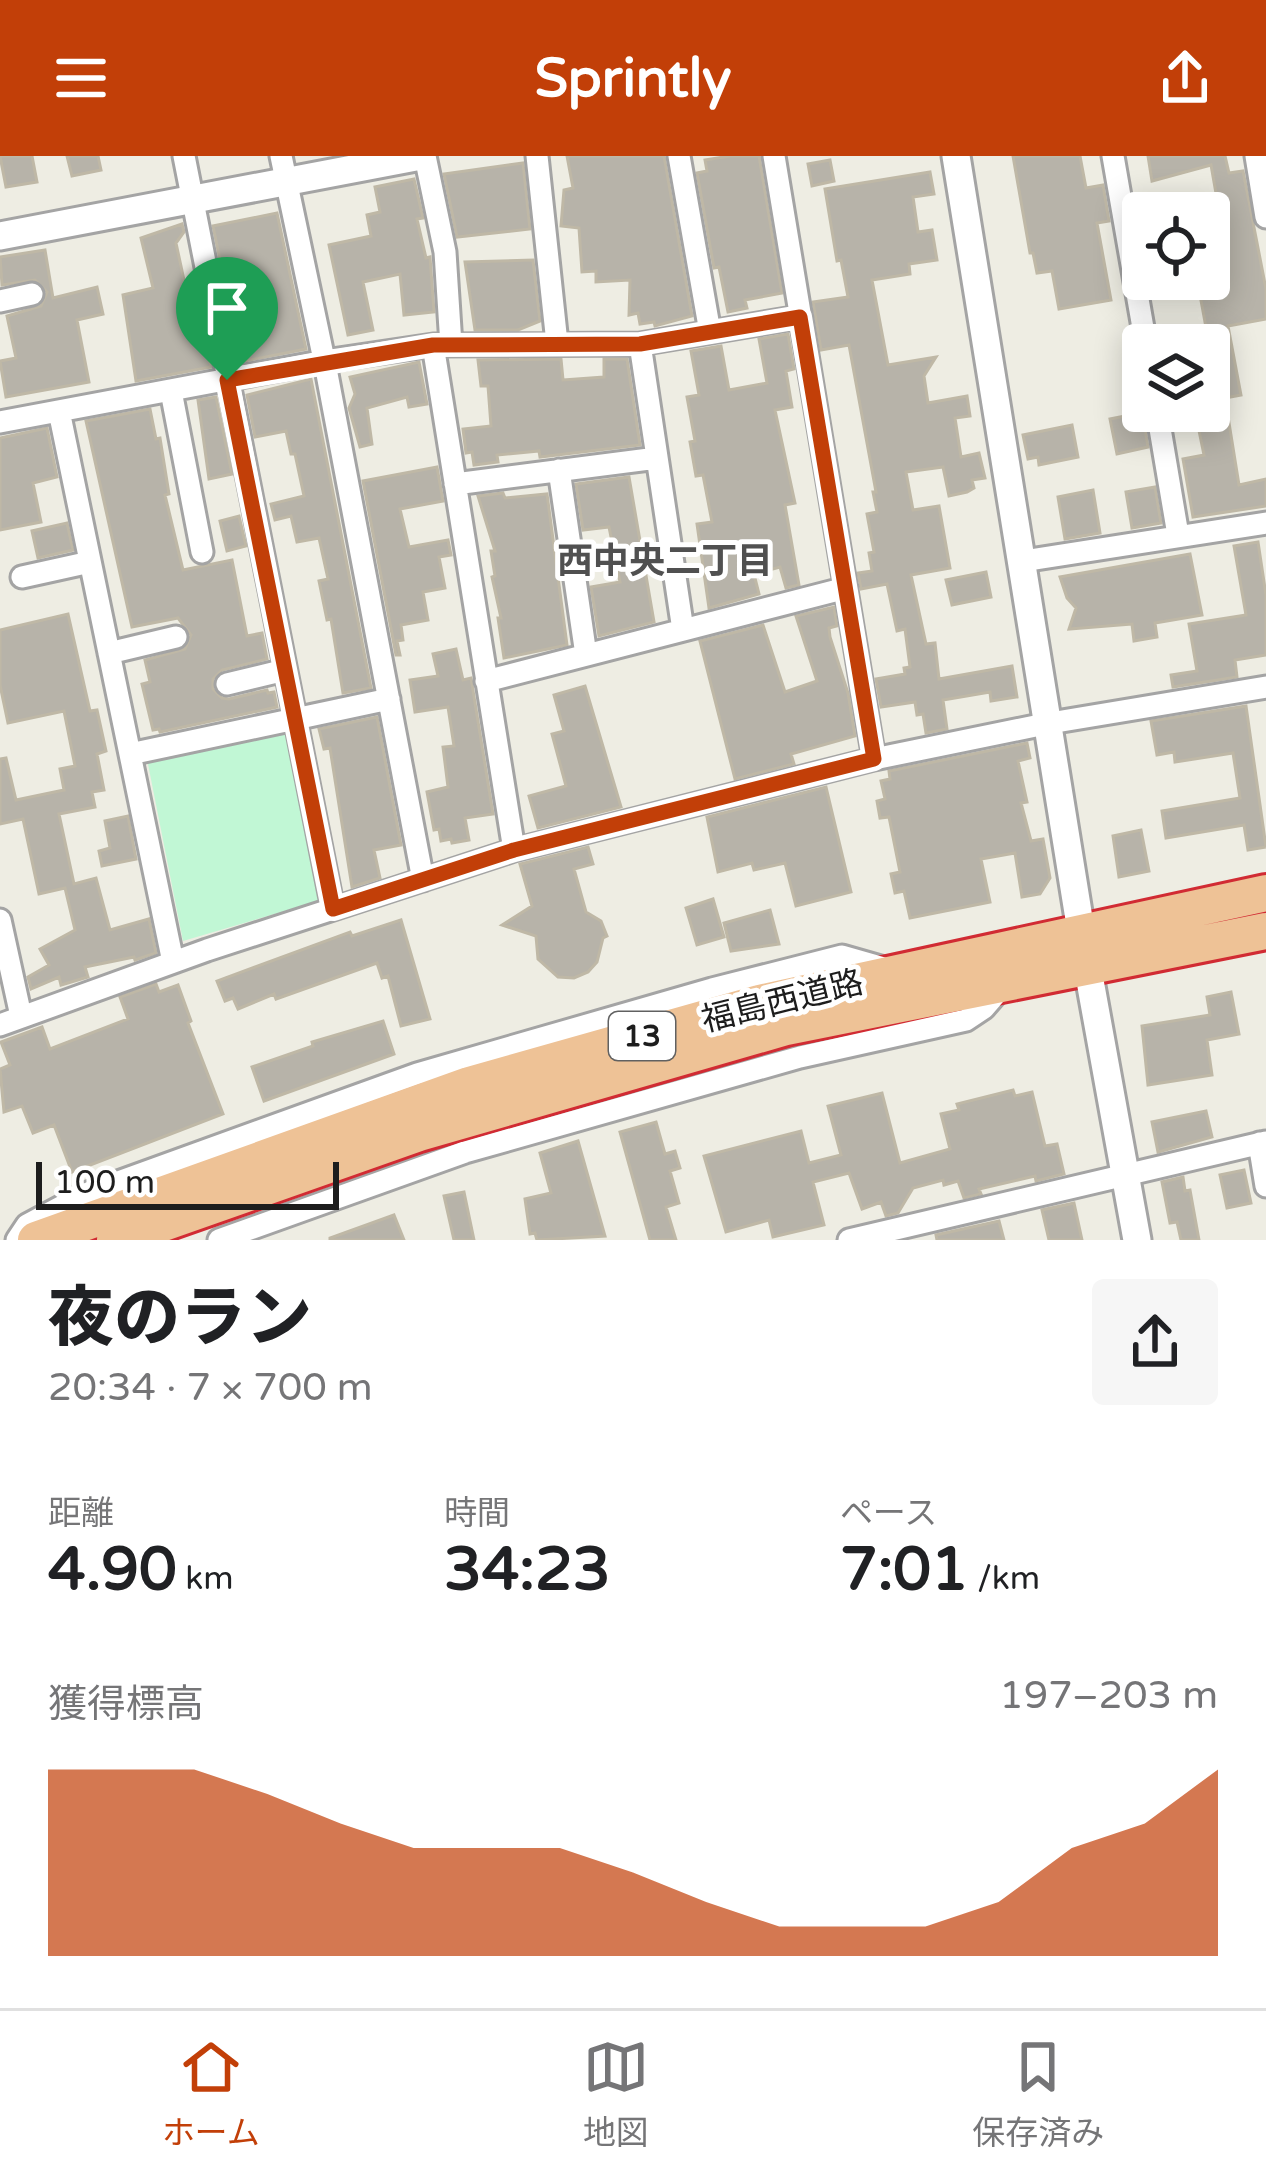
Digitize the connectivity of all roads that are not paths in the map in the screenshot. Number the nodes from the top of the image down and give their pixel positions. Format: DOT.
graph roads {
  1 [pos="184,156"];
  2 [pos="423,156"];
  3 [pos="537,156"];
  4 [pos="679,156"];
  5 [pos="774,156"];
  6 [pos="956,156"];
  7 [pos="1113,156"];
  8 [pos="1256,156"];
  9 [pos="364,161"];
  10 [pos="283,169"];
  11 [pos="191,199"];
  12 [pos="1266,217"];
  13 [pos="0,236"];
  14 [pos="32,294"];
  15 [pos="0,301"];
  16 [pos="800,317"];
  17 [pos="1141,324"];
  18 [pos="710,332"];
  19 [pos="557,343"];
  20 [pos="640,344"];
  21 [pos="442,345"];
  22 [pos="325,361"];
  23 [pos="227,380"];
  24 [pos="171,391"];
  25 [pos="59,411"];
  26 [pos="0,422"];
  27 [pos="1161,432"];
  28 [pos="657,458"];
  29 [pos="559,470"];
  30 [pos="455,484"];
  31 [pos="1266,523"];
  32 [pos="1178,535"];
  33 [pos="202,552"];
  34 [pos="1023,561"];
  35 [pos="90,562"];
  36 [pos="22,578"];
  37 [pos="846,588"];
  38 [pos="683,630"];
  39 [pos="176,638"];
  40 [pos="109,653"];
  41 [pos="586,655"];
  42 [pos="285,670"];
  43 [pos="486,681"];
  44 [pos="227,684"];
  45 [pos="1266,687"];
  46 [pos="389,699"];
  47 [pos="295,721"];
  48 [pos="1050,724"];
  49 [pos="130,754"];
  50 [pos="874,759"];
  51 [pos="514,850"];
  52 [pos="423,880"];
  53 [pos="1260,890"];
  54 [pos="333,909"];
  55 [pos="0,920"];
  56 [pos="1266,931"];
  57 [pos="1085,947"];
  58 [pos="172,962"];
  59 [pos="897,972"];
  60 [pos="1007,981"];
  61 [pos="10,1021"];
  62 [pos="1262,1143"];
  63 [pos="1126,1173"];
  64 [pos="1266,1186"];
  65 [pos="17,1240"];
  66 [pos="36,1240"];
  67 [pos="115,1240"];
  68 [pos="219,1240"];
  69 [pos="849,1240"];
  70 [pos="1137,1240"];
  1 -- 11 [label="street"];
  2 -- 9 [label="street"];
  2 -- 21 [label="street"];
  3 -- 19 [label="street"];
  4 -- 18 [label="street"];
  5 -- 16 [label="street"];
  6 -- 34 [label="street"];
  7 -- 17 [label="street"];
  8 -- 12 [label="street"];
  9 -- 10 [label="street"];
  10 -- 11 [label="street"];
  10 -- 22 [label="street"];
  11 -- 13 [label="street"];
  11 -- 23 [label="street"];
  14 -- 15 [label="street"];
  16 -- 18 [label="street"];
  16 -- 37 [label="street"];
  18 -- 20 [label="street"];
  19 -- 20 [label="street"];
  19 -- 21 [label="street"];
  20 -- 28 [label="street"];
  21 -- 22 [label="street"];
  21 -- 30 [label="street"];
  22 -- 23 [label="street"];
  22 -- 46 [label="street"];
  23 -- 24 [label="street"];
  23 -- 42 [label="street"];
  24 -- 25 [label="street"];
  24 -- 33 [label="street"];
  25 -- 26 [label="street"];
  25 -- 35 [label="street"];
  27 -- 32 [label="street"];
  28 -- 29 [label="street"];
  28 -- 38 [label="street"];
  29 -- 30 [label="street"];
  29 -- 41 [label="street"];
  30 -- 43 [label="street"];
  31 -- 32 [label="street"];
  32 -- 34 [label="street"];
  34 -- 48 [label="street"];
  35 -- 36 [label="street"];
  35 -- 40 [label="street"];
  37 -- 38 [label="street"];
  37 -- 50 [label="street"];
  38 -- 41 [label="street"];
  39 -- 40 [label="street"];
  40 -- 49 [label="street"];
  41 -- 43 [label="street"];
  42 -- 44 [label="street"];
  42 -- 47 [label="street"];
  43 -- 51 [label="street"];
  45 -- 48 [label="street"];
  46 -- 47 [label="street"];
  46 -- 52 [label="street"];
  47 -- 49 [label="street"];
  47 -- 54 [label="street"];
  48 -- 50 [label="street"];
  48 -- 57 [label="street"];
  49 -- 58 [label="street"];
  50 -- 51 [label="street"];
  51 -- 52 [label="street"];
  52 -- 54 [label="street"];
  53 -- 57 [label="highway, 福島西道路 / 13"];
  54 -- 58 [label="street"];
  55 -- 61 [label="street"];
  56 -- 57 [label="highway, 福島西道路 / 13"];
  57 -- 59 [label="highway, 福島西道路 / 13"];
  57 -- 60 [label="highway, 福島西道路 / 13"];
  57 -- 63 [label="street"];
  58 -- 61 [label="street"];
  59 -- 65 [label="street"];
  59 -- 66 [label="highway, 福島西道路 / 13"];
  60 -- 67 [label="highway, 福島西道路 / 13"];
  60 -- 68 [label="street"];
  62 -- 63 [label="street"];
  62 -- 64 [label="street"];
  63 -- 69 [label="street"];
  63 -- 70 [label="street"];
}
